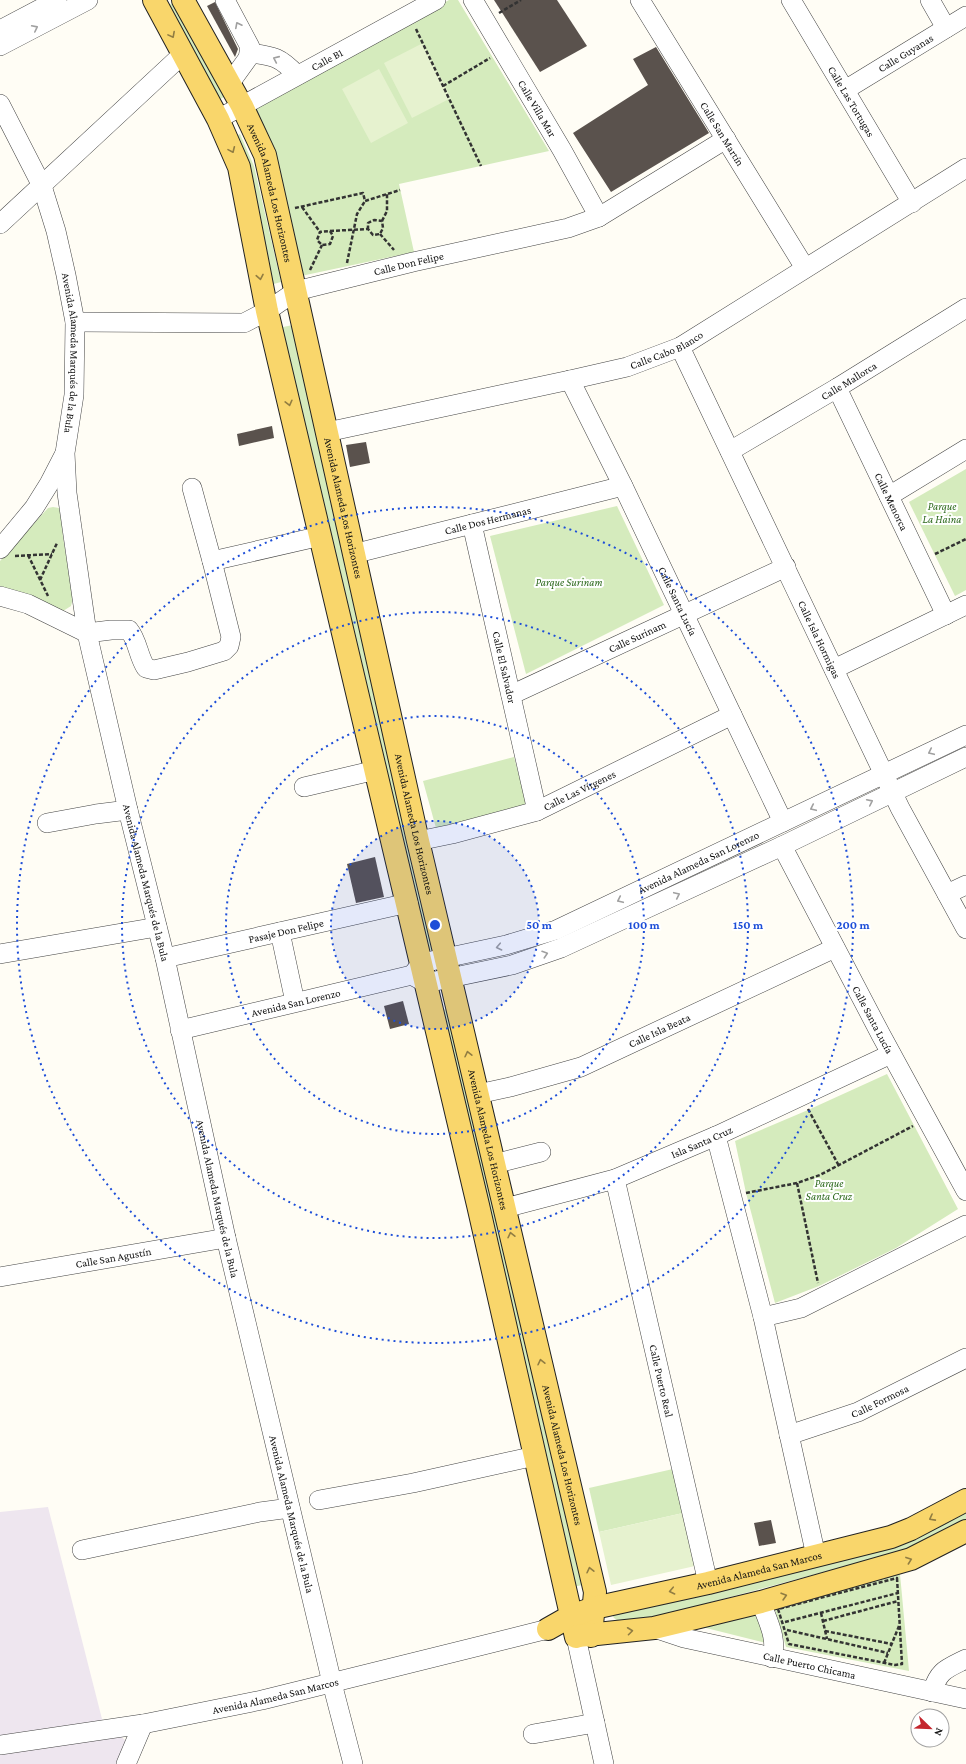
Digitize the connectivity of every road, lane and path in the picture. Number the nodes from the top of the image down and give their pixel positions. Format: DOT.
graph roads {
  1 [pos="57,0"];
  2 [pos="88,0"];
  3 [pos="154,0"];
  4 [pos="183,0"];
  5 [pos="225,0"];
  6 [pos="436,0"];
  7 [pos="473,0"];
  8 [pos="521,0"];
  9 [pos="640,0"];
  10 [pos="791,0"];
  11 [pos="930,0"];
  12 [pos="966,16"];
  13 [pos="485,21"];
  14 [pos="416,28"];
  15 [pos="946,28"];
  16 [pos="0,30"];
  17 [pos="0,46"];
  18 [pos="250,53"];
  19 [pos="183,54"];
  20 [pos="492,57"];
  21 [pos="297,75"];
  22 [pos="230,83"];
  23 [pos="443,86"];
  24 [pos="845,90"];
  25 [pos="0,104"];
  26 [pos="242,106"];
  27 [pos="218,119"];
  28 [pos="0,132"];
  29 [pos="726,139"];
  30 [pos="24,150"];
  31 [pos="482,166"];
  32 [pos="966,168"];
  33 [pos="42,186"];
  34 [pos="400,190"];
  35 [pos="388,194"];
  36 [pos="365,201"];
  37 [pos="912,203"];
  38 [pos="302,207"];
  39 [pos="290,209"];
  40 [pos="599,217"];
  41 [pos="382,221"];
  42 [pos="0,224"];
  43 [pos="368,229"];
  44 [pos="353,230"];
  45 [pos="330,231"];
  46 [pos="320,232"];
  47 [pos="380,234"];
  48 [pos="322,245"];
  49 [pos="399,255"];
  50 [pos="346,265"];
  51 [pos="805,268"];
  52 [pos="302,289"];
  53 [pos="966,308"];
  54 [pos="267,311"];
  55 [pos="75,322"];
  56 [pos="680,347"];
  57 [pos="570,380"];
  58 [pos="837,388"];
  59 [pos="327,432"];
  60 [pos="966,449"];
  61 [pos="730,451"];
  62 [pos="65,453"];
  63 [pos="623,486"];
  64 [pos="192,488"];
  65 [pos="889,496"];
  66 [pos="472,524"];
  67 [pos="321,536"];
  68 [pos="966,539"];
  69 [pos="58,542"];
  70 [pos="4,552"];
  71 [pos="52,554"];
  72 [pos="353,554"];
  73 [pos="935,554"];
  74 [pos="28,555"];
  75 [pos="212,561"];
  76 [pos="786,567"];
  77 [pos="40,580"];
  78 [pos="0,596"];
  79 [pos="966,605"];
  80 [pos="47,612"];
  81 [pos="684,615"];
  82 [pos="946,615"];
  83 [pos="87,633"];
  84 [pos="834,668"];
  85 [pos="511,695"];
  86 [pos="732,716"];
  87 [pos="966,736"];
  88 [pos="966,757"];
  89 [pos="376,770"];
  90 [pos="884,774"];
  91 [pos="304,787"];
  92 [pos="893,791"];
  93 [pos="128,810"];
  94 [pos="537,811"];
  95 [pos="783,822"];
  96 [pos="47,823"];
  97 [pos="418,841"];
  98 [pos="782,846"];
  99 [pos="966,885"];
  100 [pos="947,894"];
  101 [pos="408,903"];
  102 [pos="157,927"];
  103 [pos="966,928"];
  104 [pos="280,932"];
  105 [pos="835,948"];
  106 [pos="0,954"];
  107 [pos="165,958"];
  108 [pos="448,968"];
  109 [pos="420,974"];
  110 [pos="295,1002"];
  111 [pos="180,1030"];
  112 [pos="891,1054"];
  113 [pos="478,1094"];
  114 [pos="802,1096"];
  115 [pos="925,1117"];
  116 [pos="716,1136"];
  117 [pos="541,1152"];
  118 [pos="494,1164"];
  119 [pos="839,1166"];
  120 [pos="615,1179"];
  121 [pos="797,1183"];
  122 [pos="966,1191"];
  123 [pos="732,1197"];
  124 [pos="505,1208"];
  125 [pos="966,1225"];
  126 [pos="226,1238"];
  127 [pos="0,1277"];
  128 [pos="819,1287"];
  129 [pos="763,1317"];
  130 [pos="966,1358"];
  131 [pos="789,1435"];
  132 [pos="535,1456"];
  133 [pos="320,1500"];
  134 [pos="966,1500"];
  135 [pos="290,1508"];
  136 [pos="966,1531"];
  137 [pos="82,1550"];
  138 [pos="816,1556"];
  139 [pos="708,1583"];
  140 [pos="898,1592"];
  141 [pos="898,1601"];
  142 [pos="769,1606"];
  143 [pos="594,1608"];
  144 [pos="821,1613"];
  145 [pos="571,1616"];
  146 [pos="823,1621"];
  147 [pos="782,1623"];
  148 [pos="900,1624"];
  149 [pos="654,1628"];
  150 [pos="548,1629"];
  151 [pos="784,1630"];
  152 [pos="825,1631"];
  153 [pos="584,1636"];
  154 [pos="827,1639"];
  155 [pos="789,1644"];
  156 [pos="892,1644"];
  157 [pos="888,1653"];
  158 [pos="772,1658"];
  159 [pos="966,1659"];
  160 [pos="884,1663"];
  161 [pos="332,1683"];
  162 [pos="932,1692"];
  163 [pos="966,1699"];
  164 [pos="595,1723"];
  165 [pos="143,1724"];
  166 [pos="533,1734"];
  167 [pos="0,1745"];
  168 [pos="126,1764"];
  169 [pos="352,1764"];
  170 [pos="604,1764"];
  1 -- 16 [label="street"];
  17 -- 2 [label="street, one-way"];
  3 -- 19 [label="main road, Avenida Alameda Los Horizontes, one-way"];
  4 -- 22 [label="main road, Avenida Alameda Los Horizontes"];
  18 -- 5 [label="street, one-way"];
  6 -- 21 [label="street, Calle B1"];
  7 -- 13 [label="street, Calle Villa Mar"];
  8 -- 13 [label="path"];
  9 -- 29 [label="street, Calle San Martín"];
  10 -- 24 [label="street, Calle Las Tortugas"];
  11 -- 15 [label="street"];
  12 -- 15 [label="street, Calle Guyanas"];
  13 -- 40 [label="street, Calle Villa Mar"];
  14 -- 23 [label="path"];
  15 -- 24 [label="street, Calle Guyanas"];
  21 -- 18 [label="street, one-way"];
  18 -- 22 [label="street"];
  19 -- 27 [label="main road, Avenida Alameda Los Horizontes"];
  19 -- 33 [label="street"];
  20 -- 23 [label="path"];
  21 -- 26 [label="street, Calle B1"];
  22 -- 26 [label="main road, Avenida Alameda Los Horizontes"];
  23 -- 31 [label="path"];
  24 -- 37 [label="street, Calle Las Tortugas"];
  25 -- 30 [label="street, Avenida Alameda Marqués de la Bula"];
  26 -- 27 [label="street, Calle B1"];
  26 -- 52 [label="main road, Avenida Alameda Los Horizontes"];
  27 -- 54 [label="main road, Avenida Alameda Los Horizontes, one-way"];
  28 -- 30 [label="street, Avenida Alameda Marqués de la Bula"];
  29 -- 40 [label="street, Calle Don Felipe"];
  29 -- 51 [label="street, Calle San Martín"];
  30 -- 33 [label="street, Avenida Alameda Marqués de la Bula"];
  32 -- 37 [label="street, Calle Cabo Blanco"];
  33 -- 42 [label="street"];
  33 -- 55 [label="street, Avenida Alameda Marqués de la Bula"];
  34 -- 35 [label="path"];
  35 -- 36 [label="path"];
  35 -- 41 [label="path"];
  36 -- 38 [label="path"];
  36 -- 44 [label="path"];
  37 -- 51 [label="street, Calle Cabo Blanco"];
  38 -- 39 [label="path"];
  38 -- 46 [label="path"];
  40 -- 52 [label="street, Calle Don Felipe"];
  41 -- 43 [label="path"];
  41 -- 47 [label="path"];
  43 -- 44 [label="path"];
  43 -- 47 [label="path"];
  44 -- 45 [label="path"];
  44 -- 50 [label="path"];
  45 -- 46 [label="path"];
  45 -- 48 [label="path"];
  46 -- 48 [label="path"];
  47 -- 49 [label="path"];
  48 -- 52 [label="path"];
  51 -- 56 [label="street, Calle Cabo Blanco"];
  52 -- 54 [label="street, Calle Don Felipe"];
  52 -- 59 [label="main road, Avenida Alameda Los Horizontes"];
  53 -- 58 [label="street, Calle Mallorca"];
  54 -- 55 [label="street, Calle Don Felipe"];
  54 -- 67 [label="main road, Avenida Alameda Los Horizontes, one-way"];
  55 -- 62 [label="street, Avenida Alameda Marqués de la Bula"];
  56 -- 57 [label="street, Calle Cabo Blanco"];
  56 -- 61 [label="street, Calle Isla Hormigas"];
  57 -- 59 [label="street, Calle Cabo Blanco"];
  57 -- 63 [label="street, Calle Santa Lucía"];
  58 -- 61 [label="street, Calle Mallorca"];
  58 -- 65 [label="street, Calle Menorca"];
  59 -- 72 [label="main road, Avenida Alameda Los Horizontes"];
  60 -- 65 [label="street"];
  61 -- 76 [label="street, Calle Isla Hormigas"];
  62 -- 70 [label="street"];
  62 -- 83 [label="street, Avenida Alameda Marqués de la Bula"];
  63 -- 66 [label="street, Calle Dos Hermanas"];
  63 -- 81 [label="street, Calle Santa Lucía"];
  64 -- 75 [label="street"];
  65 -- 82 [label="street, Calle Menorca"];
  66 -- 72 [label="street, Calle Dos Hermanas"];
  66 -- 85 [label="street, Calle El Salvador"];
  67 -- 75 [label="street"];
  67 -- 89 [label="main road, Avenida Alameda Los Horizontes"];
  68 -- 73 [label="path"];
  69 -- 71 [label="path"];
  70 -- 74 [label="path"];
  71 -- 74 [label="path"];
  71 -- 77 [label="path"];
  72 -- 97 [label="main road, Avenida Alameda Los Horizontes"];
  74 -- 77 [label="path"];
  75 -- 83 [label="street"];
  76 -- 81 [label="street, Calle Surinam"];
  76 -- 84 [label="street, Calle Isla Hormigas"];
  77 -- 80 [label="path"];
  78 -- 80 [label="street"];
  79 -- 82 [label="street"];
  80 -- 83 [label="street"];
  81 -- 85 [label="street, Calle Surinam"];
  81 -- 86 [label="street, Calle Santa Lucía"];
  82 -- 84 [label="street"];
  83 -- 93 [label="street, Avenida Alameda Marqués de la Bula"];
  84 -- 90 [label="street, Calle Isla Hormigas"];
  85 -- 94 [label="street, Calle El Salvador"];
  86 -- 94 [label="street, Calle Las Vírgenes"];
  86 -- 95 [label="street, Calle Santa Lucía"];
  87 -- 90 [label="street, Avenida Alameda San Lorenzo, one-way"];
  88 -- 92 [label="street, Avenida Alameda San Lorenzo"];
  89 -- 91 [label="street"];
  89 -- 101 [label="main road, Avenida Alameda Los Horizontes"];
  90 -- 92 [label="street, Calle Isla Hormigas"];
  90 -- 95 [label="street, Avenida Alameda San Lorenzo, one-way"];
  98 -- 92 [label="street, Avenida Alameda San Lorenzo, one-way"];
  92 -- 100 [label="street, Calle Isla Hormigas"];
  93 -- 96 [label="street"];
  93 -- 102 [label="street, Avenida Alameda Marqués de la Bula"];
  94 -- 97 [label="street, Calle Las Vírgenes"];
  95 -- 108 [label="street, Avenida Alameda San Lorenzo, one-way"];
  97 -- 108 [label="main road, Avenida Alameda Los Horizontes"];
  98 -- 105 [label="street, Calle Santa Lucía"];
  108 -- 98 [label="street, Avenida Alameda San Lorenzo, one-way"];
  99 -- 100 [label="street"];
  100 -- 103 [label="street, Calle Isla Hormigas"];
  101 -- 104 [label="street, Pasaje Don Felipe"];
  101 -- 109 [label="main road, Avenida Alameda Los Horizontes"];
  102 -- 106 [label="street"];
  102 -- 107 [label="street, Avenida Alameda Marqués de la Bula"];
  104 -- 107 [label="street, Pasaje Don Felipe"];
  104 -- 110 [label="street"];
  105 -- 112 [label="street, Calle Santa Lucía"];
  105 -- 113 [label="street, Calle Isla Beata"];
  107 -- 111 [label="street, Avenida Alameda Marqués de la Bula"];
  108 -- 109 [label="street, Avenida Alameda San Lorenzo"];
  113 -- 108 [label="main road, Avenida Alameda Los Horizontes, one-way"];
  109 -- 110 [label="street, Avenida San Lorenzo"];
  109 -- 132 [label="main road, Avenida Alameda Los Horizontes"];
  110 -- 111 [label="street, Avenida San Lorenzo"];
  111 -- 126 [label="street, Avenida Alameda Marqués de la Bula"];
  112 -- 114 [label="street, Isla Santa Cruz"];
  112 -- 115 [label="street, Calle Santa Lucía"];
  113 -- 118 [label="main road, Avenida Alameda Los Horizontes"];
  114 -- 116 [label="street, Isla Santa Cruz"];
  114 -- 119 [label="path"];
  115 -- 119 [label="path"];
  115 -- 122 [label="street, Calle Santa Lucía"];
  116 -- 120 [label="street, Isla Santa Cruz"];
  116 -- 123 [label="street"];
  117 -- 118 [label="street"];
  118 -- 124 [label="main road, Avenida Alameda Los Horizontes"];
  119 -- 121 [label="path"];
  120 -- 124 [label="street, Isla Santa Cruz"];
  120 -- 139 [label="street, Calle Puerto Real"];
  121 -- 123 [label="path"];
  121 -- 128 [label="path"];
  123 -- 129 [label="street"];
  143 -- 124 [label="main road, Avenida Alameda Los Horizontes, one-way"];
  125 -- 129 [label="street"];
  126 -- 127 [label="street, Calle San Agustín"];
  126 -- 135 [label="street, Avenida Alameda Marqués de la Bula"];
  129 -- 131 [label="street"];
  130 -- 131 [label="street, Calle Formosa"];
  131 -- 138 [label="street"];
  132 -- 133 [label="street"];
  132 -- 145 [label="main road, Avenida Alameda Los Horizontes"];
  134 -- 138 [label="main road, Avenida Alameda San Marcos, one-way"];
  135 -- 137 [label="street"];
  135 -- 161 [label="street, Avenida Alameda Marqués de la Bula"];
  142 -- 136 [label="main road, Avenida Alameda San Marcos, one-way"];
  138 -- 139 [label="main road, Avenida Alameda San Marcos"];
  139 -- 143 [label="main road, Avenida Alameda San Marcos, one-way"];
  140 -- 141 [label="path"];
  140 -- 142 [label="path"];
  140 -- 144 [label="path"];
  141 -- 146 [label="path"];
  141 -- 148 [label="path"];
  142 -- 149 [label="main road, Avenida Alameda San Marcos"];
  142 -- 158 [label="street"];
  143 -- 145 [label="main road, Avenida Alameda San Marcos"];
  143 -- 153 [label="main road, Avenida Alameda Los Horizontes"];
  144 -- 146 [label="path"];
  144 -- 147 [label="path"];
  145 -- 150 [label="main road, Avenida Alameda San Marcos"];
  145 -- 153 [label="main road, Avenida Alameda Los Horizontes"];
  146 -- 152 [label="path"];
  148 -- 156 [label="path"];
  148 -- 160 [label="path"];
  153 -- 149 [label="main road, Avenida Alameda San Marcos, one-way"];
  149 -- 158 [label="street, Calle Puerto Chicama"];
  150 -- 153 [label="main road, Avenida Alameda San Marcos"];
  150 -- 161 [label="street, Avenida Alameda San Marcos"];
  151 -- 154 [label="path"];
  152 -- 154 [label="path"];
  152 -- 156 [label="path"];
  153 -- 164 [label="street, Avenida Alameda Los Horizontes"];
  154 -- 157 [label="path"];
  155 -- 160 [label="path"];
  156 -- 157 [label="path"];
  157 -- 160 [label="path"];
  158 -- 162 [label="street, Calle Puerto Chicama"];
  159 -- 162 [label="street"];
  161 -- 165 [label="street, Avenida Alameda San Marcos"];
  161 -- 169 [label="street, Avenida Alameda Marqués de la Bula"];
  162 -- 163 [label="street, Calle Puerto Chicama"];
  164 -- 166 [label="street"];
  164 -- 170 [label="street, Avenida Alameda Los Horizontes"];
  165 -- 167 [label="street, Avenida Alameda San Marcos"];
  165 -- 168 [label="street"];
}
